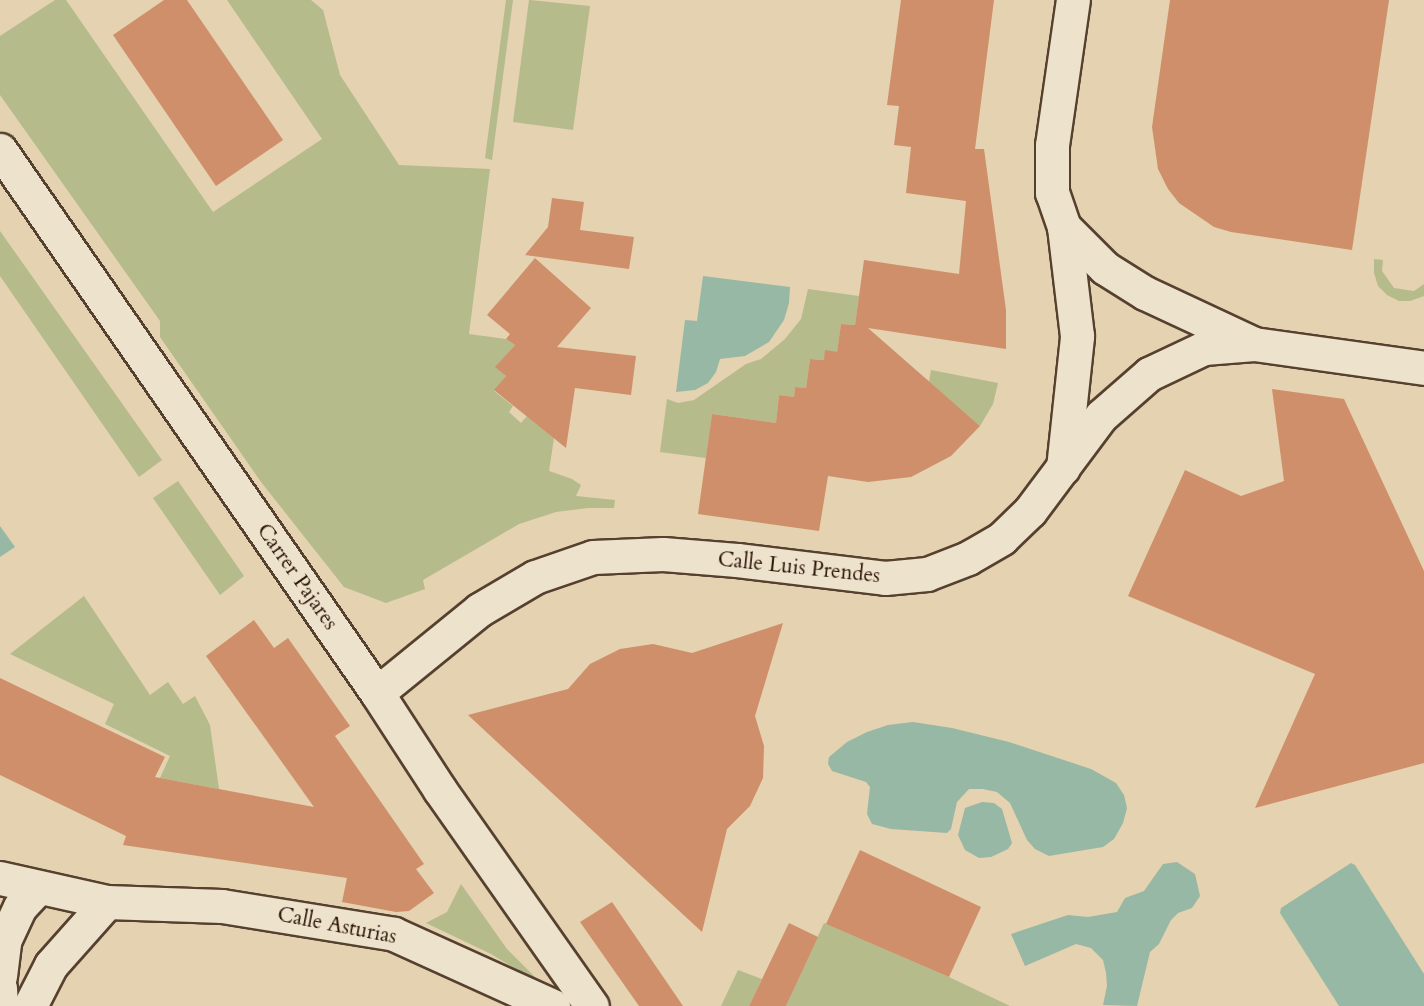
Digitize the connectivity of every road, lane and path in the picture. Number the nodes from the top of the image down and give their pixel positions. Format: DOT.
graph roads {
  1 [pos="1073,0"];
  2 [pos="0,150"];
  3 [pos="1064,227"];
  4 [pos="1254,344"];
  5 [pos="1424,368"];
  6 [pos="1063,470"];
  7 [pos="378,693"];
  8 [pos="0,878"];
  9 [pos="38,888"];
  10 [pos="107,902"];
  11 [pos="0,976"];
  12 [pos="0,988"];
  13 [pos="1,1006"];
  14 [pos="30,1006"];
  15 [pos="553,1006"];
  16 [pos="592,1006"];
  1 -- 3 [label="street"];
  2 -- 7 [label="street, Carrer Pajares"];
  3 -- 4 [label="street"];
  3 -- 6 [label="street"];
  4 -- 5 [label="street, Calle Luis Prendes"];
  4 -- 6 [label="street, Calle Luis Prendes"];
  6 -- 7 [label="street, Calle Luis Prendes"];
  7 -- 16 [label="street, Carrer Pajares"];
  8 -- 9 [label="street, Calle Asturias"];
  9 -- 10 [label="street, Calle Asturias"];
  9 -- 11 [label="street"];
  10 -- 14 [label="street"];
  10 -- 15 [label="street, Calle Asturias"];
  12 -- 13 [label="street"];
}
